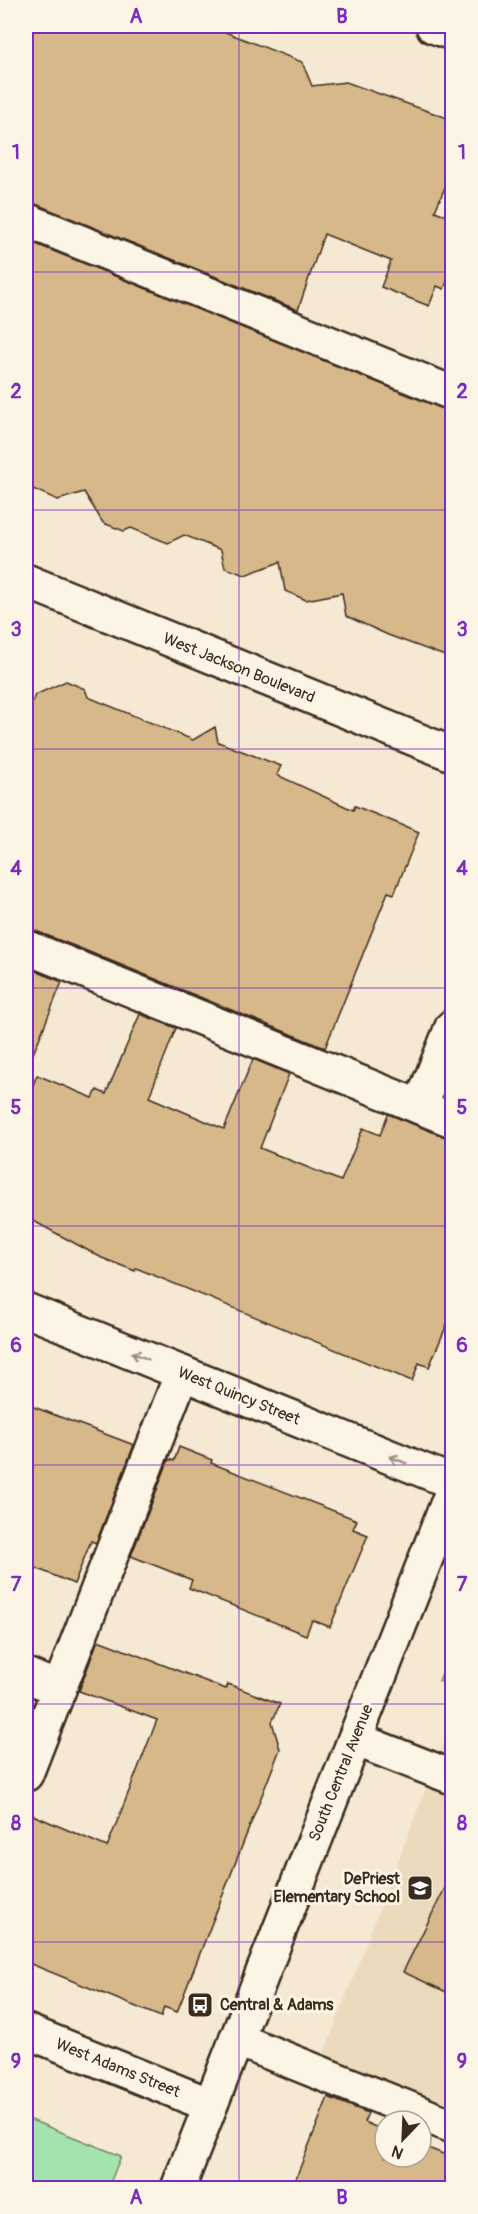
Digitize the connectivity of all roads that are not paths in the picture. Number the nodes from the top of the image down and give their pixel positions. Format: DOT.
graph roads {
  1 [pos="433,26"];
  2 [pos="453,33"];
  3 [pos="26,220"];
  4 [pos="453,393"];
  5 [pos="26,581"];
  6 [pos="453,754"];
  7 [pos="26,947"];
  8 [pos="453,1027"];
  9 [pos="420,1107"];
  10 [pos="453,1120"];
  11 [pos="26,1310"];
  12 [pos="182,1373"];
  13 [pos="453,1482"];
  14 [pos="453,1492"];
  15 [pos="26,1675"];
  16 [pos="59,1689"];
  17 [pos="355,1739"];
  18 [pos="26,1774"];
  19 [pos="453,1777"];
  20 [pos="26,2031"];
  21 [pos="236,2039"];
  22 [pos="210,2105"];
  23 [pos="453,2126"];
  24 [pos="178,2188"];
  1 -- 2 [label="street"];
  3 -- 4 [label="street"];
  5 -- 6 [label="street, West Jackson Boulevard"];
  7 -- 9 [label="street"];
  8 -- 9 [label="street"];
  9 -- 10 [label="street"];
  12 -- 11 [label="street, West Quincy Street, one-way"];
  13 -- 12 [label="street, West Quincy Street, one-way"];
  12 -- 16 [label="street"];
  14 -- 17 [label="street, South Central Avenue"];
  15 -- 16 [label="street"];
  16 -- 18 [label="street"];
  17 -- 19 [label="street"];
  17 -- 21 [label="street, South Central Avenue"];
  20 -- 22 [label="street, West Adams Street"];
  21 -- 22 [label="street, South Central Avenue"];
  21 -- 23 [label="street"];
  22 -- 24 [label="street, South Central Avenue"];
}
